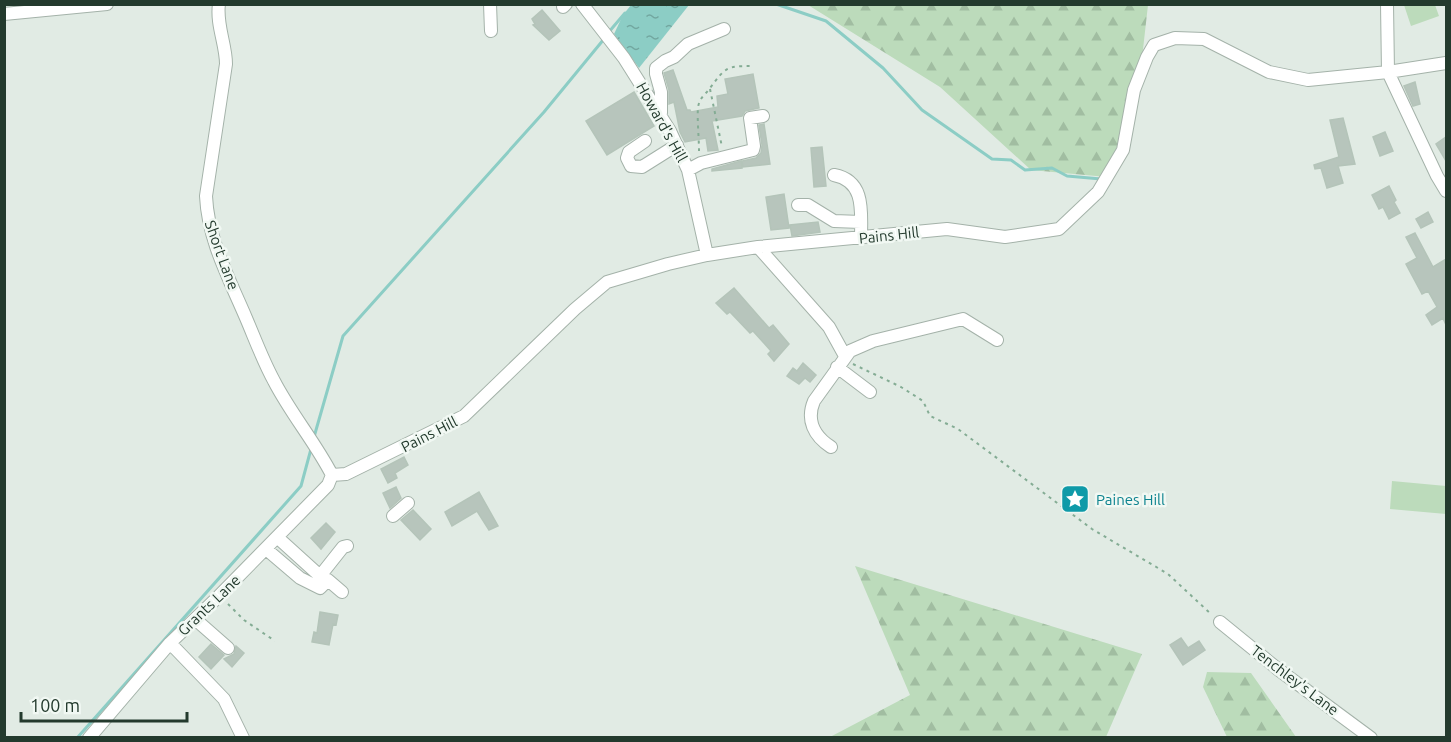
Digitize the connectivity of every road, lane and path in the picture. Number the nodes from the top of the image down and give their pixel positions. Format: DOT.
graph roads {
  1 [pos="107,4"];
  2 [pos="490,4"];
  3 [pos="582,4"];
  4 [pos="1387,4"];
  5 [pos="215,7"];
  6 [pos="4,14"];
  7 [pos="724,29"];
  8 [pos="491,31"];
  9 [pos="1446,63"];
  10 [pos="753,66"];
  11 [pos="1388,72"];
  12 [pos="710,89"];
  13 [pos="763,116"];
  14 [pos="662,118"];
  15 [pos="645,141"];
  16 [pos="676,145"];
  17 [pos="723,156"];
  18 [pos="701,163"];
  19 [pos="688,170"];
  20 [pos="834,175"];
  21 [pos="1446,190"];
  22 [pos="798,205"];
  23 [pos="861,222"];
  24 [pos="861,238"];
  25 [pos="758,247"];
  26 [pos="707,255"];
  27 [pos="996,340"];
  28 [pos="845,356"];
  29 [pos="837,368"];
  30 [pos="870,392"];
  31 [pos="831,447"];
  32 [pos="332,475"];
  33 [pos="408,503"];
  34 [pos="393,516"];
  35 [pos="277,537"];
  36 [pos="347,546"];
  37 [pos="266,549"];
  38 [pos="342,592"];
  39 [pos="219,596"];
  40 [pos="195,619"];
  41 [pos="1220,622"];
  42 [pos="275,641"];
  43 [pos="170,643"];
  44 [pos="228,648"];
  45 [pos="89,738"];
  46 [pos="243,738"];
  47 [pos="1371,738"];
  1 -- 6 [label="street"];
  2 -- 8 [label="street"];
  3 -- 14 [label="street, Howard's Hill"];
  4 -- 11 [label="street"];
  5 -- 32 [label="street, Short Lane"];
  7 -- 14 [label="street"];
  9 -- 11 [label="street, Pains Hill"];
  10 -- 12 [label="path"];
  11 -- 21 [label="street"];
  11 -- 24 [label="street, Pains Hill"];
  12 -- 17 [label="path"];
  12 -- 18 [label="path"];
  13 -- 17 [label="street"];
  14 -- 16 [label="street, Howard's Hill"];
  15 -- 16 [label="street"];
  16 -- 19 [label="street, Howard's Hill"];
  17 -- 18 [label="street"];
  18 -- 19 [label="street"];
  19 -- 26 [label="street, Howard's Hill"];
  20 -- 23 [label="street"];
  22 -- 23 [label="street"];
  23 -- 24 [label="street"];
  24 -- 25 [label="street, Pains Hill"];
  25 -- 26 [label="street, Pains Hill"];
  25 -- 28 [label="street"];
  26 -- 32 [label="street, Pains Hill"];
  27 -- 28 [label="street"];
  28 -- 29 [label="street"];
  28 -- 41 [label="path"];
  29 -- 30 [label="street"];
  29 -- 31 [label="street"];
  32 -- 35 [label="street, Grants Lane"];
  33 -- 34 [label="street"];
  35 -- 36 [label="street"];
  35 -- 37 [label="street, Grants Lane"];
  37 -- 38 [label="street"];
  37 -- 39 [label="street, Grants Lane"];
  39 -- 40 [label="street, Grants Lane"];
  39 -- 42 [label="path"];
  40 -- 43 [label="street, Grants Lane"];
  40 -- 44 [label="street"];
  41 -- 47 [label="street, Tenchley's Lane"];
  43 -- 45 [label="street, Grants Lane"];
  43 -- 46 [label="street"];
}
